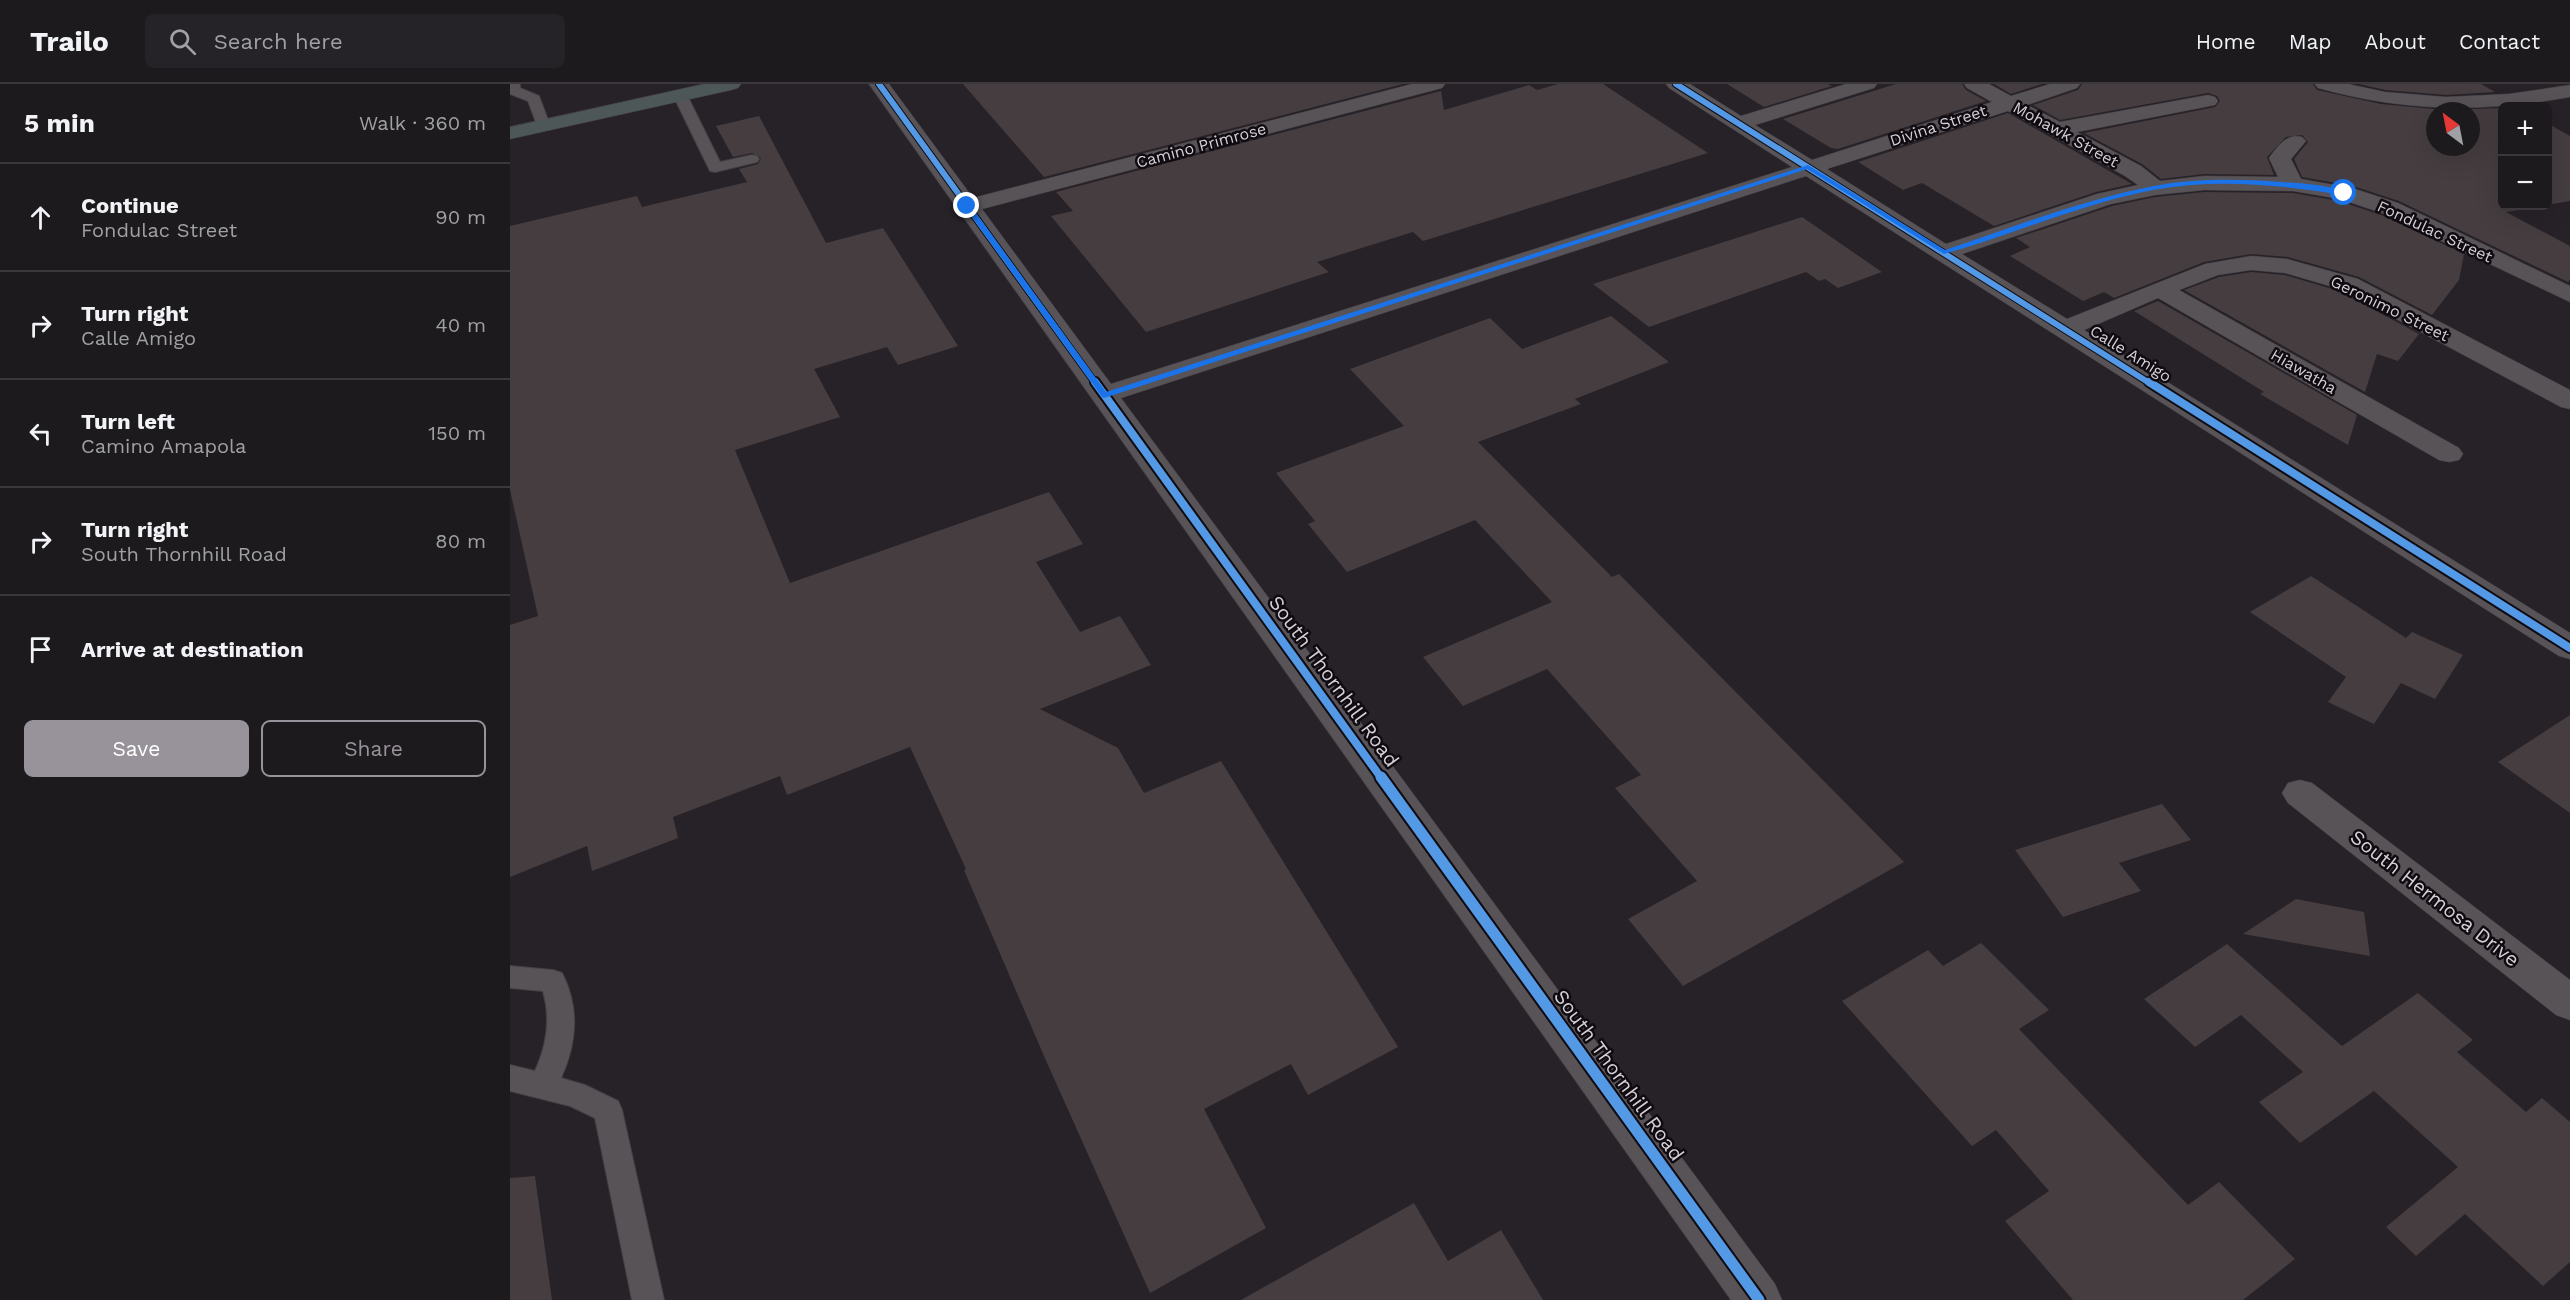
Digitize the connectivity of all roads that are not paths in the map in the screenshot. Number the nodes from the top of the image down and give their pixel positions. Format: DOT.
graph roads {
  1 [pos="513,84"];
  2 [pos="544,84"];
  3 [pos="731,84"];
  4 [pos="879,84"];
  5 [pos="1435,84"];
  6 [pos="1678,84"];
  7 [pos="1867,84"];
  8 [pos="1974,84"];
  9 [pos="2070,84"];
  10 [pos="2325,84"];
  11 [pos="2457,84"];
  12 [pos="2570,91"];
  13 [pos="680,95"];
  14 [pos="534,99"];
  15 [pos="2208,101"];
  16 [pos="2008,102"];
  17 [pos="2480,102"];
  18 [pos="2426,104"];
  19 [pos="1738,123"];
  20 [pos="543,125"];
  21 [pos="2058,129"];
  22 [pos="510,133"];
  23 [pos="2295,141"];
  24 [pos="752,159"];
  25 [pos="1808,167"];
  26 [pos="2293,184"];
  27 [pos="2155,188"];
  28 [pos="967,206"];
  29 [pos="1944,252"];
  30 [pos="2159,289"];
  31 [pos="2570,295"];
  32 [pos="2065,329"];
  33 [pos="1104,395"];
  34 [pos="2570,400"];
  35 [pos="2449,453"];
  36 [pos="2570,648"];
  37 [pos="2300,793"];
  38 [pos="510,977"];
  39 [pos="2570,1004"];
  40 [pos="510,1078"];
  41 [pos="543,1085"];
  42 [pos="648,1300"];
  43 [pos="1759,1300"];
  1 -- 14 [label="lane"];
  2 -- 14 [label="lane"];
  3 -- 13 [label="main road"];
  4 -- 28 [label="street, South Thornhill Road"];
  5 -- 28 [label="street, Camino Primrose"];
  6 -- 19 [label="street, Calle Amigo"];
  7 -- 19 [label="street"];
  8 -- 16 [label="street, Mohawk Street"];
  9 -- 16 [label="street, Divina Street"];
  10 -- 18 [label="street"];
  11 -- 17 [label="street"];
  12 -- 17 [label="street"];
  13 -- 20 [label="main road"];
  13 -- 24 [label="lane"];
  14 -- 20 [label="lane"];
  15 -- 21 [label="street"];
  16 -- 21 [label="street, Mohawk Street"];
  16 -- 25 [label="street, Divina Street"];
  19 -- 25 [label="street, Calle Amigo"];
  20 -- 22 [label="main road"];
  21 -- 27 [label="street, Mohawk Street"];
  23 -- 26 [label="street"];
  25 -- 29 [label="street, Calle Amigo"];
  25 -- 33 [label="street, Divina Street"];
  26 -- 27 [label="street, Fondulac Street"];
  26 -- 31 [label="street, Fondulac Street"];
  27 -- 29 [label="street, Fondulac Street"];
  28 -- 33 [label="street, South Thornhill Road"];
  29 -- 32 [label="street, Calle Amigo"];
  30 -- 32 [label="street, Geronimo Street"];
  30 -- 34 [label="street, Geronimo Street"];
  30 -- 35 [label="street, Hiawatha"];
  32 -- 36 [label="street, Calle Amigo"];
  33 -- 43 [label="street, South Thornhill Road"];
  37 -- 39 [label="street, South Hermosa Drive"];
  38 -- 41 [label="lane"];
  40 -- 41 [label="lane"];
  41 -- 42 [label="lane"];
}
